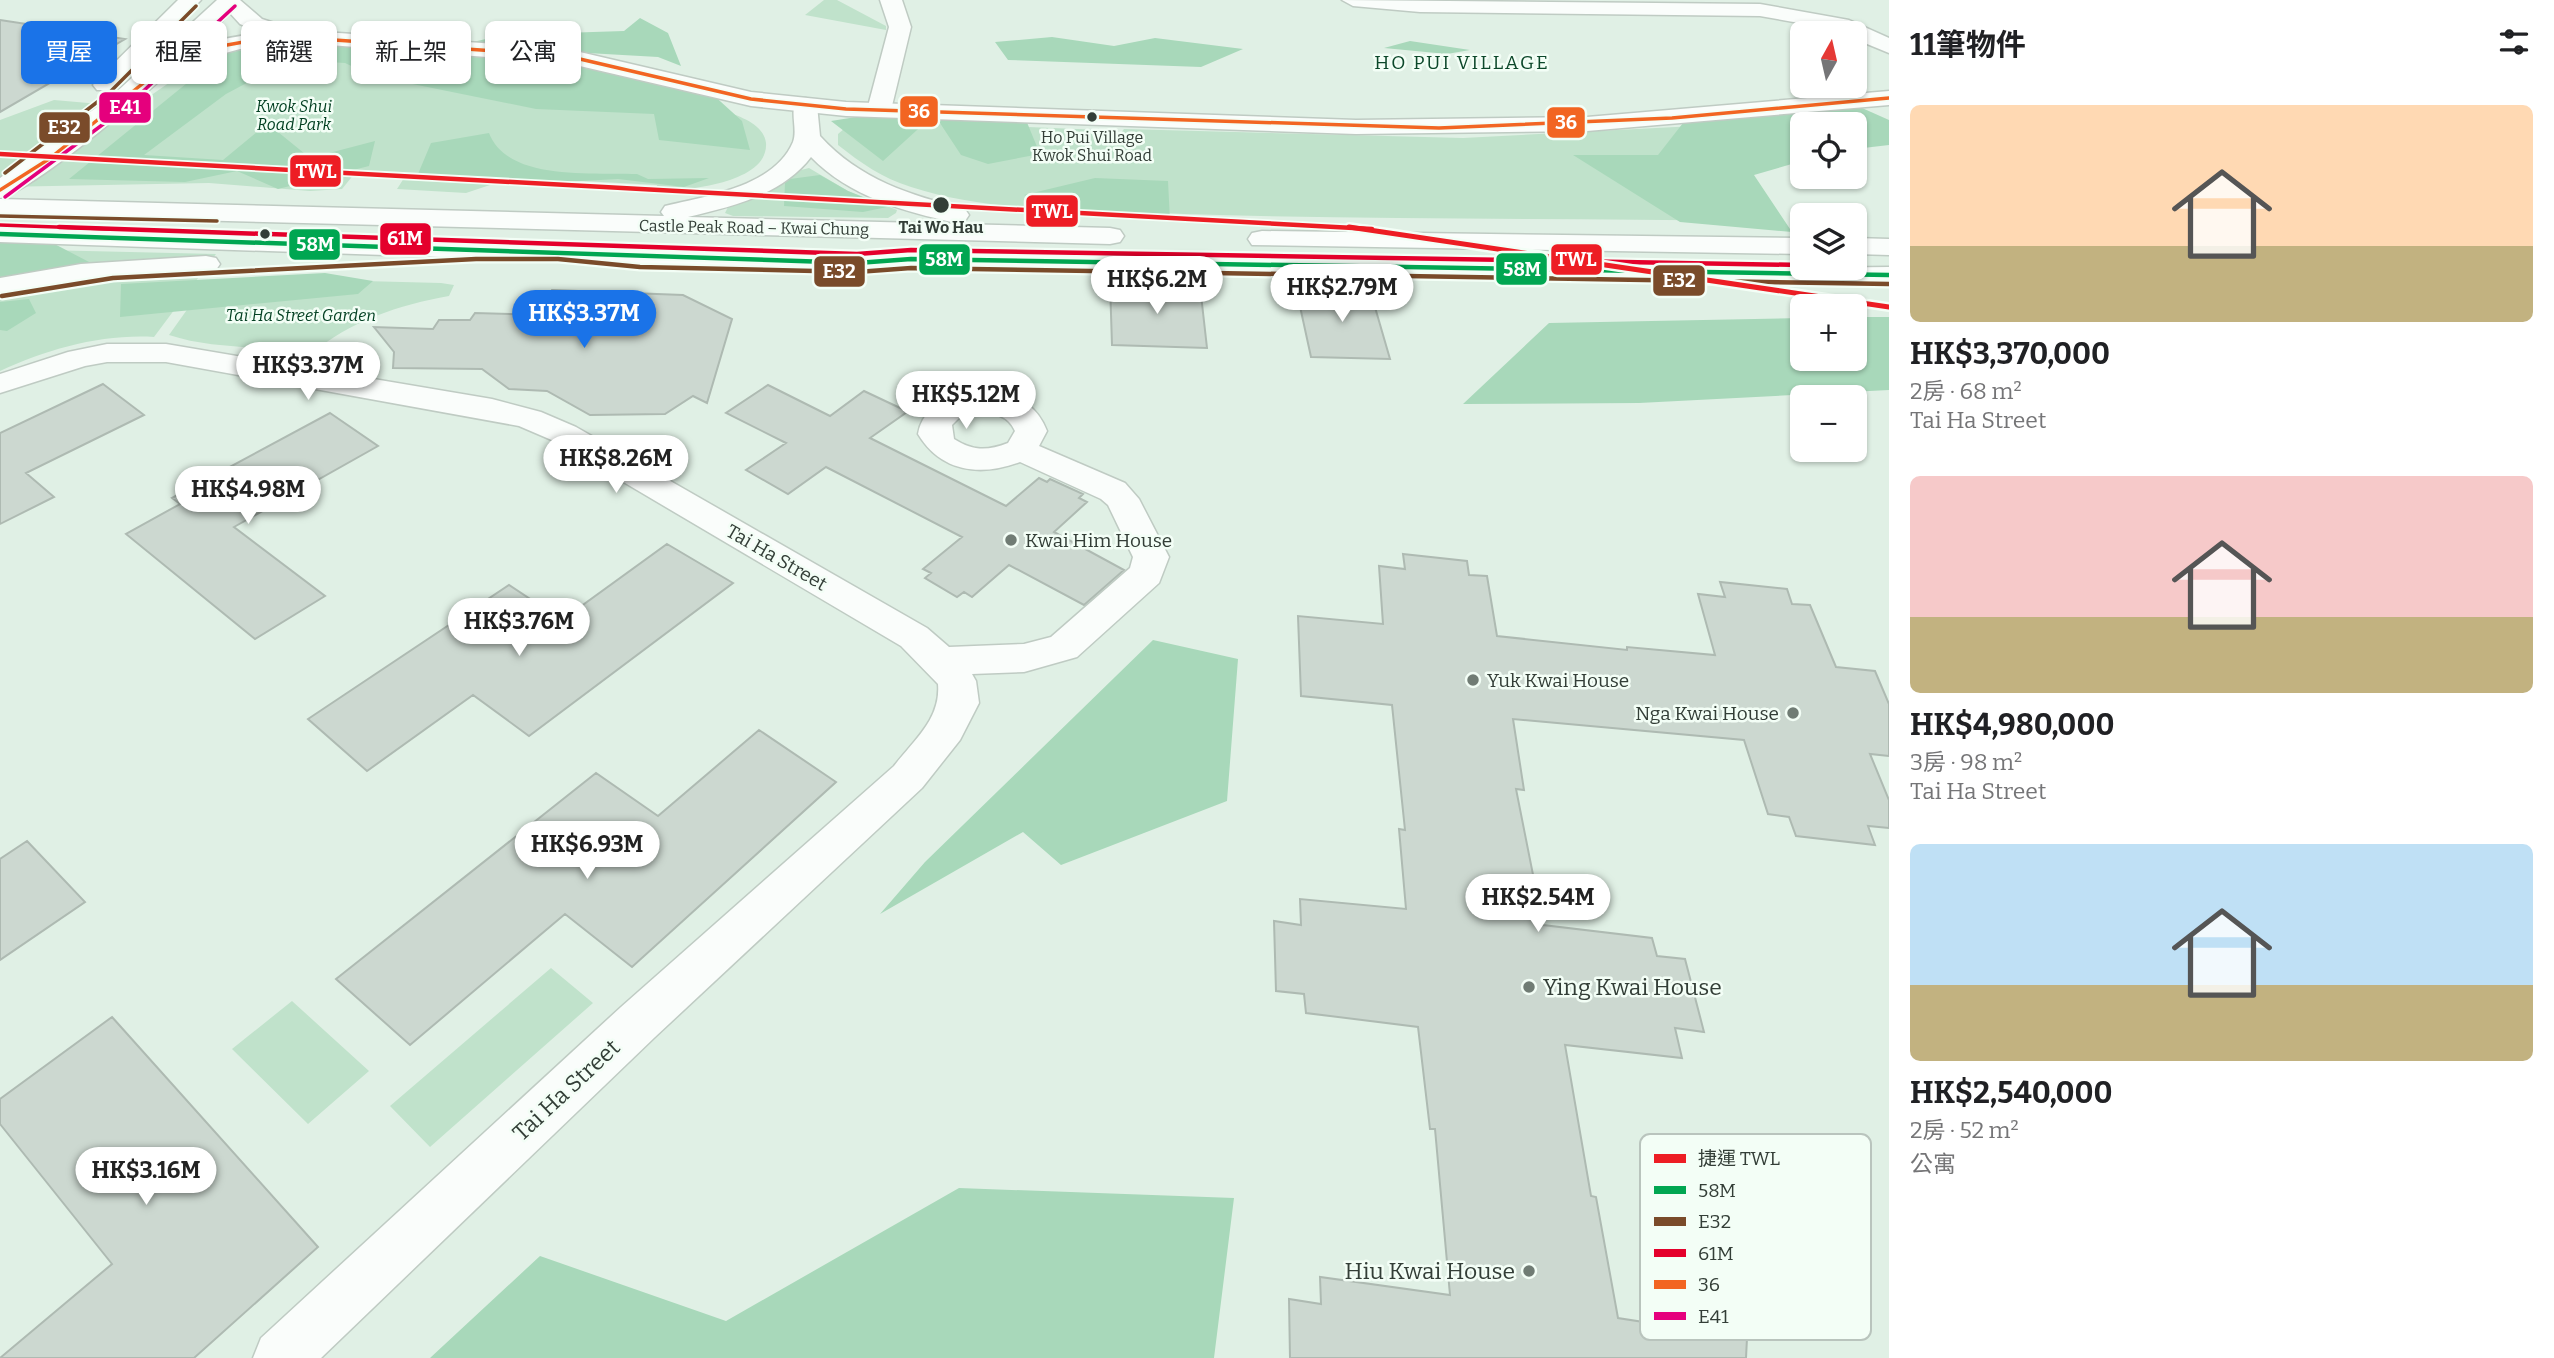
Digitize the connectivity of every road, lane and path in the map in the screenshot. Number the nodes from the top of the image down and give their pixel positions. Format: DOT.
graph roads {
  1 [pos="190,0"];
  2 [pos="229,0"];
  3 [pos="891,0"];
  4 [pos="1353,0"];
  5 [pos="208,21"];
  6 [pos="247,21"];
  7 [pos="337,39"];
  8 [pos="1889,46"];
  9 [pos="142,84"];
  10 [pos="1889,98"];
  11 [pos="805,105"];
  12 [pos="879,110"];
  13 [pos="807,136"];
  14 [pos="0,166"];
  15 [pos="0,190"];
  16 [pos="0,207"];
  17 [pos="624,224"];
  18 [pos="0,234"];
  19 [pos="1062,235"];
  20 [pos="1790,246"];
  21 [pos="1867,246"];
  22 [pos="1889,247"];
  23 [pos="446,249"];
  24 [pos="1889,275"];
  25 [pos="0,287"];
  26 [pos="0,384"];
  27 [pos="1021,450"];
  28 [pos="941,661"];
  29 [pos="281,1358"];
  1 -- 14 [label="main road"];
  2 -- 5 [label="main road"];
  2 -- 6 [label="main road"];
  3 -- 12 [label="main road"];
  4 -- 8 [label="main road"];
  7 -- 11 [label="main road"];
  9 -- 15 [label="main road"];
  10 -- 12 [label="main road"];
  11 -- 12 [label="main road"];
  11 -- 13 [label="main road"];
  13 -- 17 [label="main road"];
  13 -- 19 [label="main road"];
  16 -- 17 [label="main road, Castle Peak Road – Kwai Chung"];
  17 -- 19 [label="main road, Castle Peak Road – Kwai Chung"];
  18 -- 23 [label="main road, Castle Peak Road – Kwai Chung"];
  19 -- 20 [label="main road, Castle Peak Road – Kwai Chung"];
  21 -- 22 [label="main road"];
  23 -- 24 [label="main road, Castle Peak Road – Kwai Chung"];
  23 -- 25 [label="main road"];
  26 -- 28 [label="main road, Tai Ha Street"];
  27 -- 28 [label="main road"];
  28 -- 29 [label="main road, Tai Ha Street"];
}
